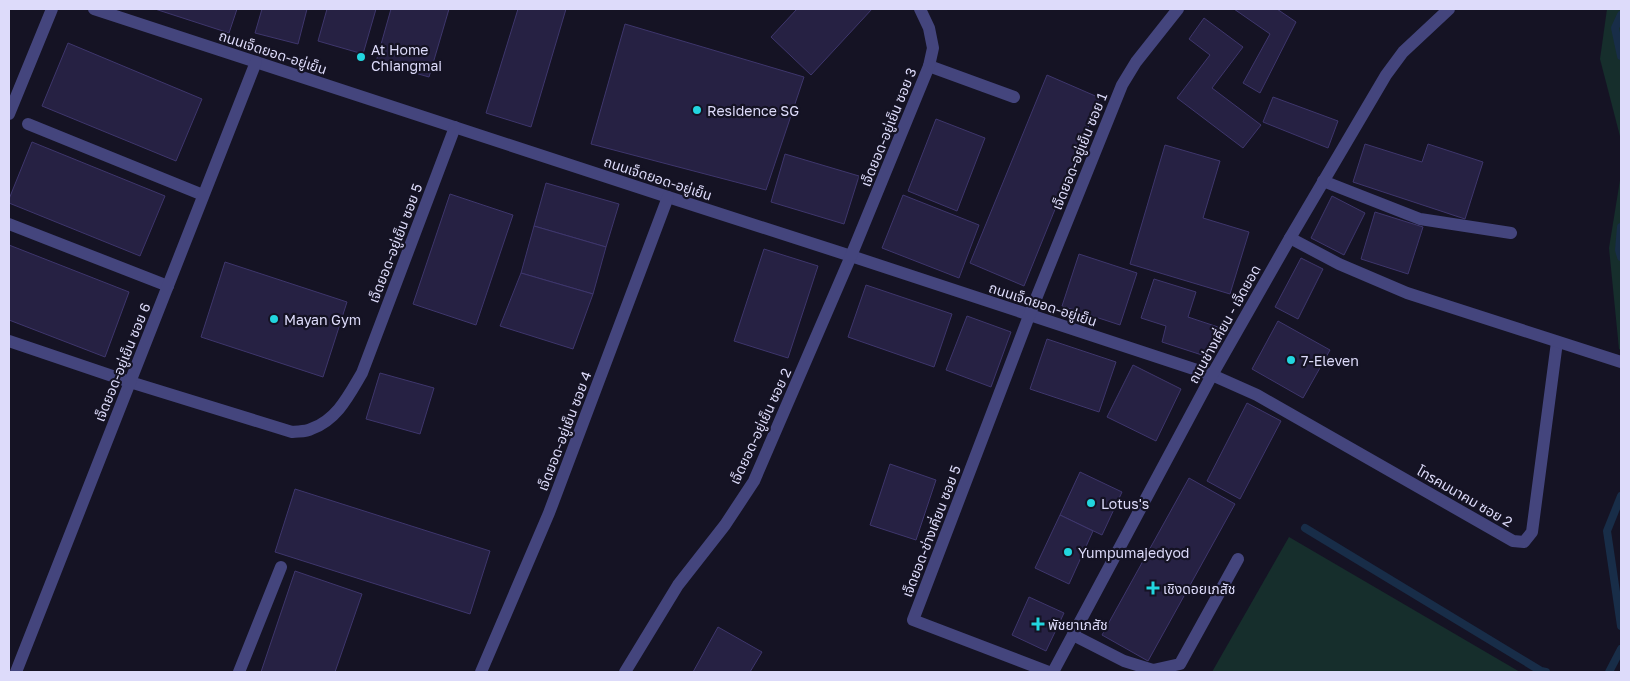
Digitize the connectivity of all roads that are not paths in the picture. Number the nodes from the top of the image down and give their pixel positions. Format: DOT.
graph roads {
  1 [pos="52,9"];
  2 [pos="94,9"];
  3 [pos="920,9"];
  4 [pos="1178,9"];
  5 [pos="1449,9"];
  6 [pos="256,62"];
  7 [pos="929,66"];
  8 [pos="1014,97"];
  9 [pos="9,114"];
  10 [pos="28,124"];
  11 [pos="455,127"];
  12 [pos="1323,182"];
  13 [pos="203,195"];
  14 [pos="668,197"];
  15 [pos="9,224"];
  16 [pos="1511,233"];
  17 [pos="1290,238"];
  18 [pos="852,256"];
  19 [pos="168,286"];
  20 [pos="1029,316"];
  21 [pos="9,340"];
  22 [pos="1557,342"];
  23 [pos="1621,362"];
  24 [pos="1212,376"];
  25 [pos="130,382"];
  26 [pos="1238,559"];
  27 [pos="281,567"];
  28 [pos="1073,635"];
  29 [pos="16,672"];
  30 [pos="239,672"];
  31 [pos="481,672"];
  32 [pos="625,672"];
  33 [pos="1049,672"];
  34 [pos="1053,672"];
  1 -- 9 [label="street"];
  2 -- 6 [label="street, ถนนเจ็ดยอด-อยู่เย็น"];
  3 -- 7 [label="street, เจ็ดยอด-อยู่เย็น ซอย 3"];
  4 -- 20 [label="street, เจ็ดยอด-อยู่เย็น ซอย 1"];
  5 -- 12 [label="street, ถนนช่างเคี่ยน - เจ็ดยอด"];
  6 -- 11 [label="street, ถนนเจ็ดยอด-อยู่เย็น"];
  6 -- 13 [label="street, เจ็ดยอด-อยู่เย็น ซอย 6"];
  7 -- 8 [label="street"];
  7 -- 18 [label="street, เจ็ดยอด-อยู่เย็น ซอย 3"];
  10 -- 13 [label="street"];
  11 -- 14 [label="street, ถนนเจ็ดยอด-อยู่เย็น"];
  11 -- 25 [label="street, เจ็ดยอด-อยู่เย็น ซอย 5"];
  12 -- 16 [label="street"];
  12 -- 17 [label="street, ถนนช่างเคี่ยน - เจ็ดยอด"];
  13 -- 19 [label="street, เจ็ดยอด-อยู่เย็น ซอย 6"];
  14 -- 18 [label="street, ถนนเจ็ดยอด-อยู่เย็น"];
  14 -- 31 [label="street, เจ็ดยอด-อยู่เย็น ซอย 4"];
  15 -- 19 [label="street"];
  17 -- 22 [label="street"];
  17 -- 24 [label="street, ถนนช่างเคี่ยน - เจ็ดยอด"];
  18 -- 20 [label="street, ถนนเจ็ดยอด-อยู่เย็น"];
  18 -- 32 [label="street, เจ็ดยอด-อยู่เย็น ซอย 2"];
  19 -- 25 [label="street, เจ็ดยอด-อยู่เย็น ซอย 6"];
  20 -- 24 [label="street, ถนนเจ็ดยอด-อยู่เย็น"];
  20 -- 33 [label="street, เจ็ดยอด-ช่างเคี่ยน ซอย 5"];
  21 -- 25 [label="street"];
  22 -- 23 [label="street"];
  22 -- 24 [label="street, โทรคมนาคม ซอย 2"];
  24 -- 28 [label="street, ถนนช่างเคี่ยน - เจ็ดยอด"];
  25 -- 29 [label="street, เจ็ดยอด-อยู่เย็น ซอย 6"];
  26 -- 28 [label="street"];
  27 -- 30 [label="street"];
  28 -- 34 [label="street, ถนนช่างเคี่ยน - เจ็ดยอด"];
}
